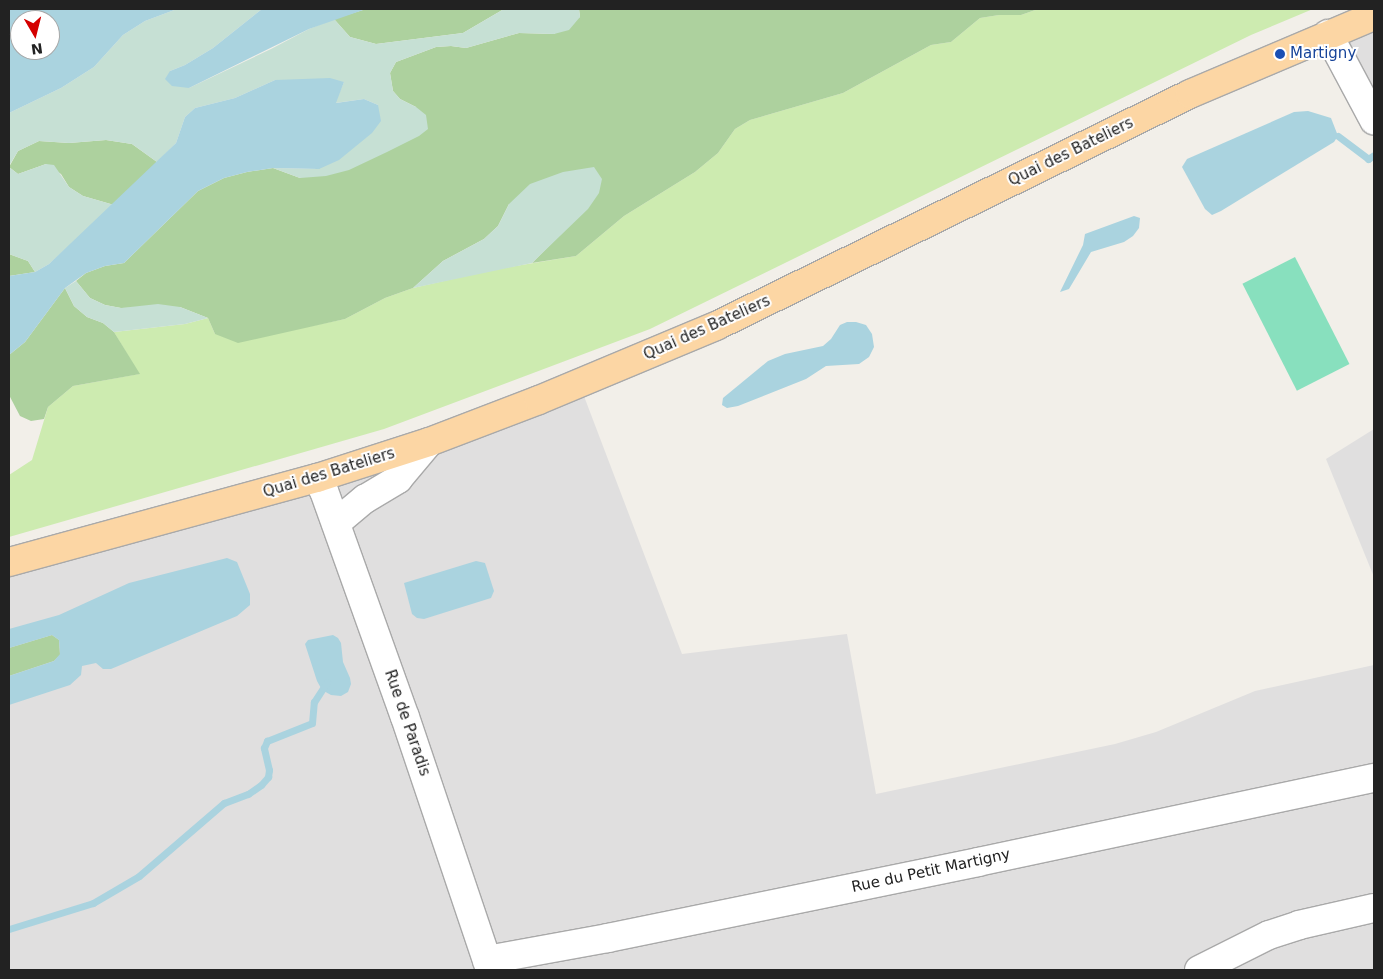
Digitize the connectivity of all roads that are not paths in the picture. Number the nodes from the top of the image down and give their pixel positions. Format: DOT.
graph roads {
  1 [pos="1374,16"];
  2 [pos="1328,34"];
  3 [pos="1374,120"];
  4 [pos="429,442"];
  5 [pos="317,478"];
  6 [pos="336,524"];
  7 [pos="9,562"];
  8 [pos="1374,778"];
  9 [pos="1374,908"];
  10 [pos="489,965"];
  11 [pos="1199,970"];
  1 -- 2 [label="main road, Quai des Bateliers"];
  2 -- 3 [label="street"];
  2 -- 4 [label="main road, Quai des Bateliers"];
  4 -- 5 [label="main road, Quai des Bateliers"];
  4 -- 6 [label="street"];
  5 -- 6 [label="street, Rue de Paradis"];
  5 -- 7 [label="main road, Quai des Bateliers"];
  6 -- 10 [label="street, Rue de Paradis"];
  8 -- 10 [label="street, Rue du Petit Martigny"];
  9 -- 11 [label="street"];
}
